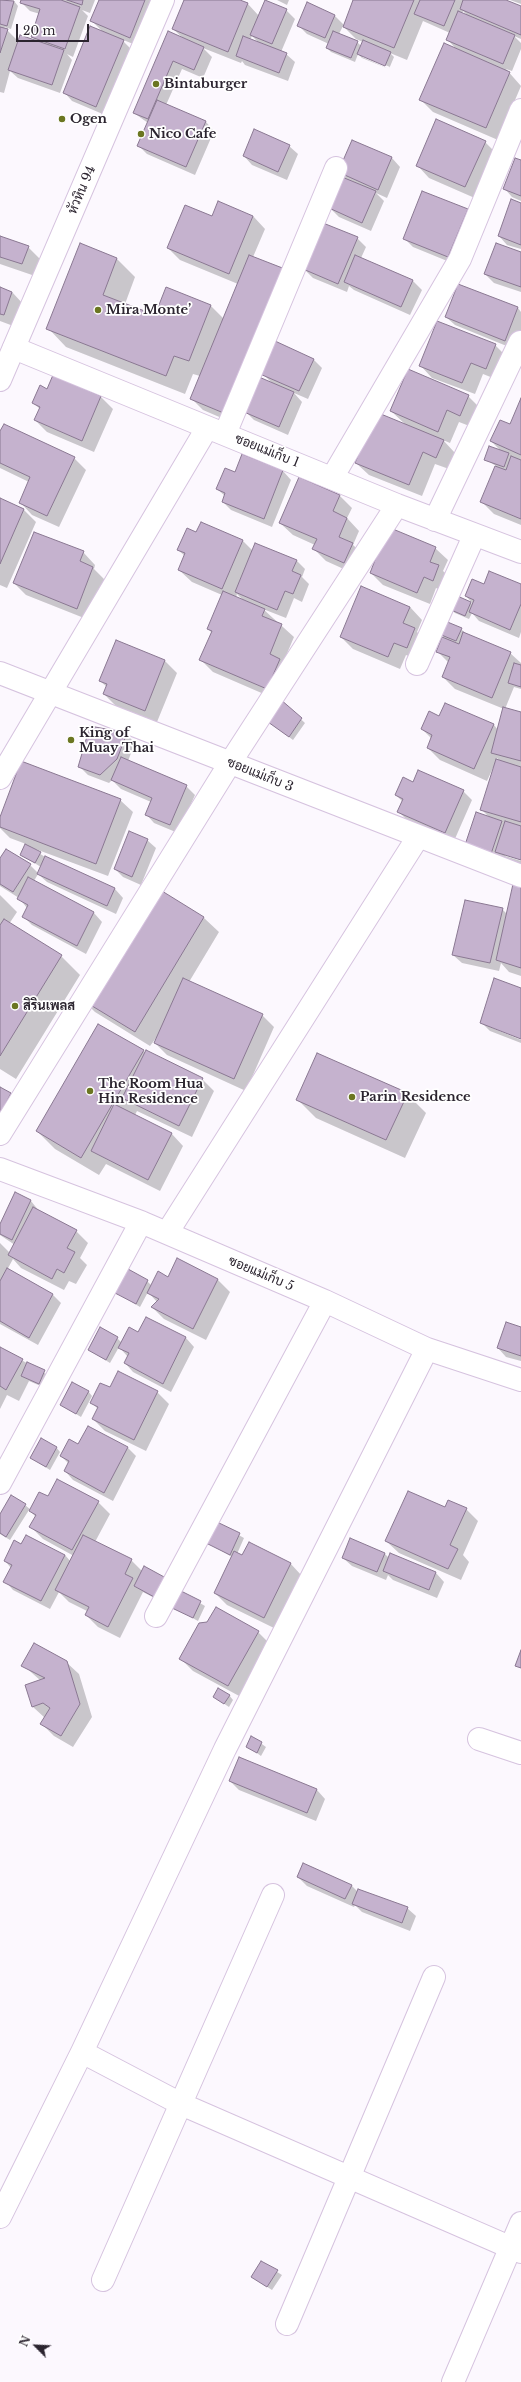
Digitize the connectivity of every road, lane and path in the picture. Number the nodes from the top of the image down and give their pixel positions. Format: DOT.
graph roads {
  1 [pos="163,0"];
  2 [pos="521,110"];
  3 [pos="336,168"];
  4 [pos="520,342"];
  5 [pos="14,348"];
  6 [pos="0,380"];
  7 [pos="216,431"];
  8 [pos="332,478"];
  9 [pos="397,506"];
  10 [pos="435,520"];
  11 [pos="474,536"];
  12 [pos="521,552"];
  13 [pos="417,664"];
  14 [pos="0,673"];
  15 [pos="50,692"];
  16 [pos="230,763"];
  17 [pos="0,778"];
  18 [pos="418,837"];
  19 [pos="521,876"];
  20 [pos="0,1134"];
  21 [pos="0,1169"];
  22 [pos="140,1222"];
  23 [pos="167,1233"];
  24 [pos="325,1301"];
  25 [pos="427,1349"];
  26 [pos="521,1380"];
  27 [pos="0,1483"];
  28 [pos="156,1616"];
  29 [pos="479,1739"];
  30 [pos="521,1754"];
  31 [pos="272,1895"];
  32 [pos="434,1977"];
  33 [pos="82,2052"];
  34 [pos="181,2104"];
  35 [pos="350,2178"];
  36 [pos="0,2217"];
  37 [pos="521,2223"];
  38 [pos="516,2250"];
  39 [pos="103,2280"];
  40 [pos="287,2324"];
  41 [pos="453,2382"];
  1 -- 5 [label="street, หัวหิน 94"];
  2 -- 8 [label="street"];
  3 -- 7 [label="street"];
  4 -- 10 [label="street"];
  5 -- 6 [label="street, หัวหิน 94"];
  5 -- 7 [label="street, ซอยแม่เก็บ 1"];
  7 -- 8 [label="street, ซอยแม่เก็บ 1"];
  7 -- 15 [label="street"];
  8 -- 9 [label="street, ซอยแม่เก็บ 1"];
  9 -- 10 [label="street, ซอยแม่เก็บ 1"];
  9 -- 16 [label="street"];
  10 -- 11 [label="street, ซอยแม่เก็บ 1"];
  11 -- 12 [label="street, ซอยแม่เก็บ 1"];
  11 -- 13 [label="street"];
  14 -- 15 [label="street, ซอยแม่เก็บ 3"];
  15 -- 16 [label="street, ซอยแม่เก็บ 3"];
  15 -- 17 [label="street"];
  16 -- 18 [label="street, ซอยแม่เก็บ 3"];
  16 -- 20 [label="street"];
  18 -- 19 [label="street, ซอยแม่เก็บ 3"];
  18 -- 23 [label="street"];
  21 -- 22 [label="street, ซอยแม่เก็บ 5"];
  22 -- 23 [label="street, ซอยแม่เก็บ 5"];
  22 -- 27 [label="street"];
  23 -- 24 [label="street, ซอยแม่เก็บ 5"];
  24 -- 25 [label="street, ซอยแม่เก็บ 5"];
  24 -- 28 [label="street"];
  25 -- 26 [label="street, ซอยแม่เก็บ 5"];
  25 -- 33 [label="street"];
  29 -- 30 [label="street"];
  31 -- 34 [label="street"];
  32 -- 35 [label="street"];
  33 -- 34 [label="street"];
  33 -- 36 [label="street"];
  34 -- 35 [label="street"];
  34 -- 39 [label="street"];
  35 -- 38 [label="street"];
  35 -- 40 [label="street"];
  37 -- 38 [label="street"];
  38 -- 41 [label="street"];
}
